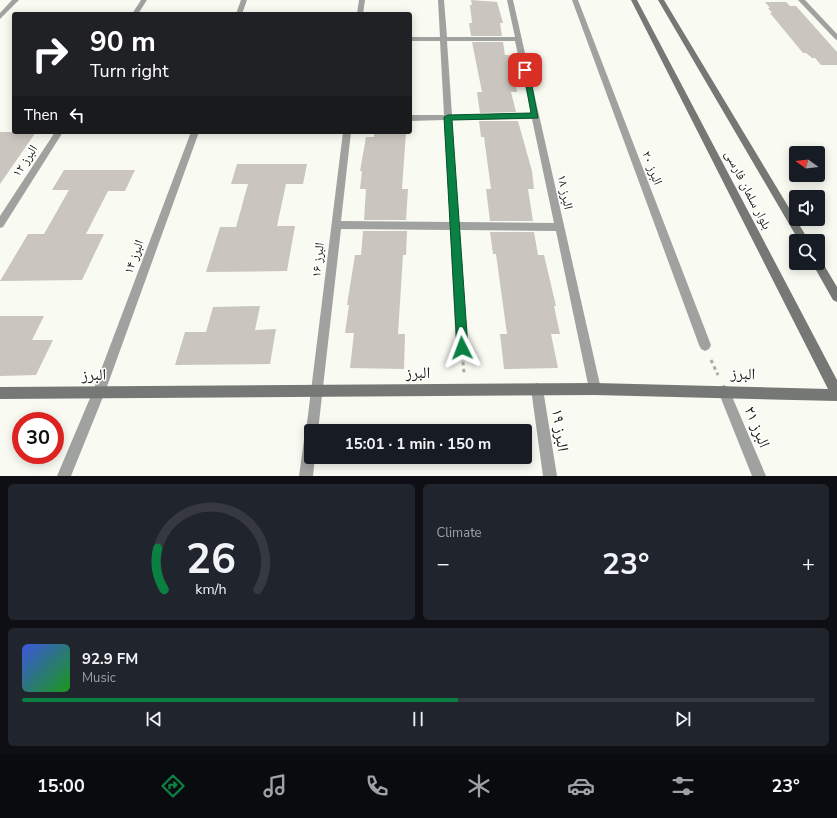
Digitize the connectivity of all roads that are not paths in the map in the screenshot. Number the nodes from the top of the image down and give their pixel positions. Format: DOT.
graph roads {
  1 [pos="16,0"];
  2 [pos="144,0"];
  3 [pos="244,0"];
  4 [pos="362,0"];
  5 [pos="441,0"];
  6 [pos="510,0"];
  7 [pos="575,0"];
  8 [pos="634,0"];
  9 [pos="661,0"];
  10 [pos="801,0"];
  11 [pos="136,12"];
  12 [pos="240,12"];
  13 [pos="360,12"];
  14 [pos="0,17"];
  15 [pos="837,38"];
  16 [pos="412,39"];
  17 [pos="443,39"];
  18 [pos="518,39"];
  19 [pos="535,116"];
  20 [pos="448,117"];
  21 [pos="412,118"];
  22 [pos="58,134"];
  23 [pos="194,134"];
  24 [pos="347,134"];
  25 [pos="0,224"];
  26 [pos="336,225"];
  27 [pos="455,226"];
  28 [pos="560,226"];
  29 [pos="800,234"];
  30 [pos="821,270"];
  31 [pos="837,297"];
  32 [pos="705,345"];
  33 [pos="462,348"];
  34 [pos="537,389"];
  35 [pos="595,389"];
  36 [pos="318,390"];
  37 [pos="724,391"];
  38 [pos="99,392"];
  39 [pos="0,393"];
  40 [pos="837,394"];
  41 [pos="313,424"];
  42 [pos="308,464"];
  43 [pos="64,476"];
  44 [pos="306,476"];
  45 [pos="550,476"];
  46 [pos="759,476"];
  1 -- 14 [label="street"];
  2 -- 11 [label="street"];
  3 -- 12 [label="street"];
  4 -- 13 [label="street"];
  5 -- 17 [label="street"];
  6 -- 18 [label="street, البرز ۱۸"];
  7 -- 32 [label="street, البرز ۲۰"];
  8 -- 40 [label="main road, بلوار سلمان فارسی"];
  9 -- 29 [label="main road, بلوار سلمان فارسی"];
  10 -- 15 [label="street"];
  16 -- 17 [label="street"];
  17 -- 18 [label="street"];
  17 -- 20 [label="street"];
  18 -- 19 [label="street, البرز ۱۸"];
  19 -- 20 [label="street"];
  19 -- 28 [label="street, البرز ۱۸"];
  20 -- 21 [label="street"];
  20 -- 27 [label="street"];
  22 -- 25 [label="street, البرز ۱۲"];
  23 -- 38 [label="street, البرز ۱۴"];
  24 -- 26 [label="street, البرز ۱۶"];
  26 -- 27 [label="street"];
  26 -- 36 [label="street, البرز ۱۶"];
  27 -- 28 [label="street"];
  27 -- 33 [label="street"];
  28 -- 35 [label="street, البرز ۱۸"];
  30 -- 31 [label="main road"];
  34 -- 35 [label="main road, البرز"];
  34 -- 36 [label="main road, البرز"];
  34 -- 45 [label="street, البرز ۱۹"];
  35 -- 37 [label="main road, البرز"];
  36 -- 38 [label="main road, البرز"];
  36 -- 41 [label="street, البرز ۱۶"];
  37 -- 40 [label="main road, البرز"];
  37 -- 46 [label="street, البرز ۲۱"];
  38 -- 39 [label="main road, البرز"];
  38 -- 43 [label="street, البرز ۱۴"];
  42 -- 44 [label="street"];
}
